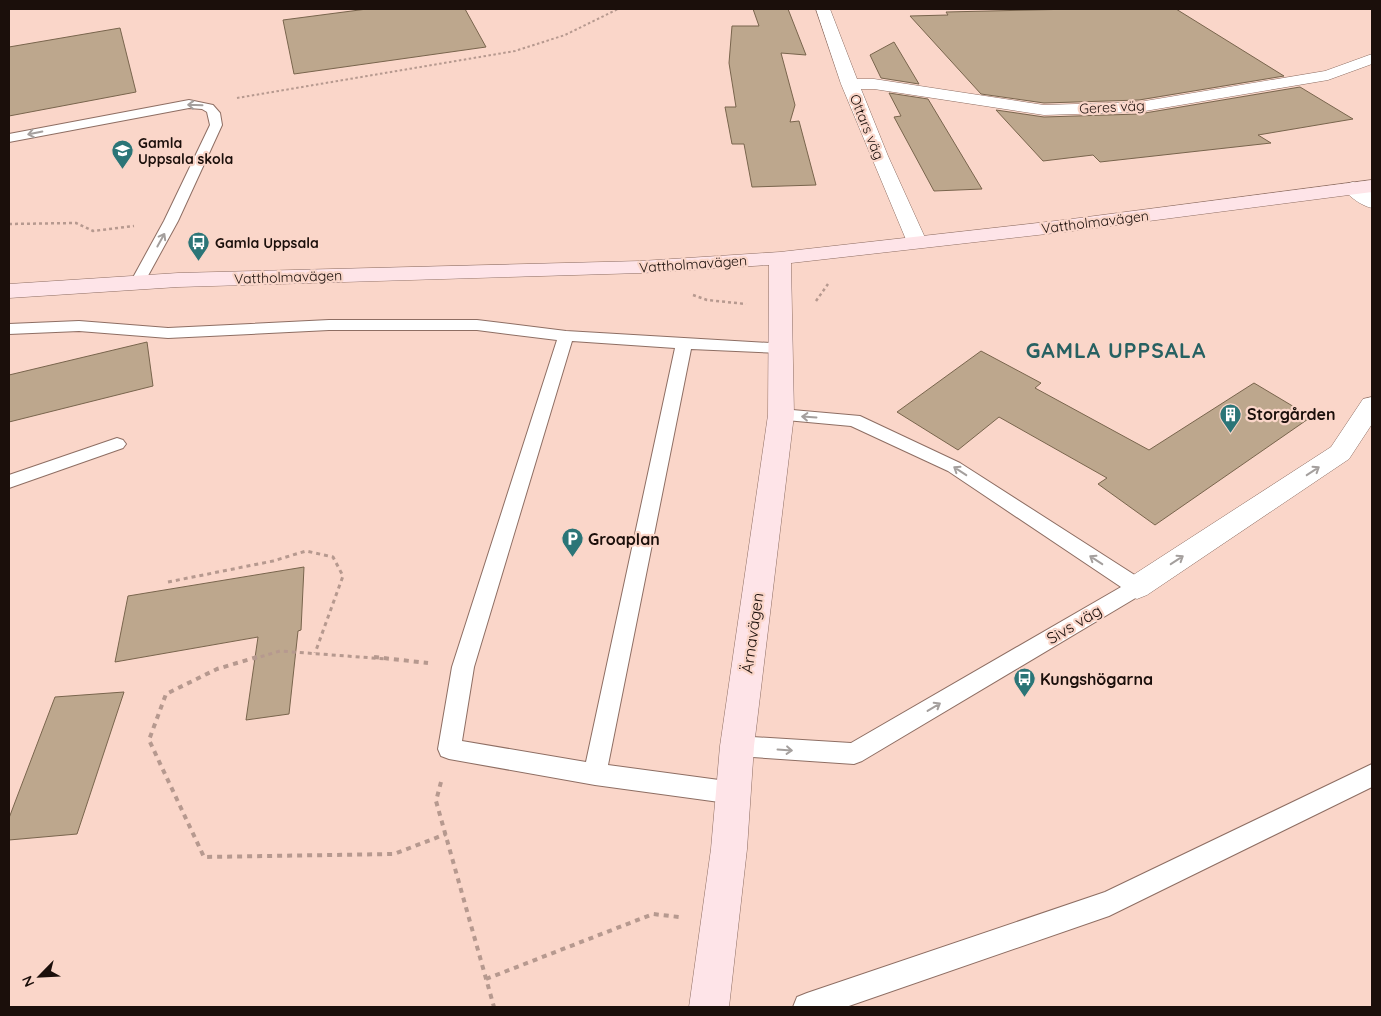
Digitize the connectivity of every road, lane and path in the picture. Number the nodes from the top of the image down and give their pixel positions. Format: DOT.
graph roads {
  1 [pos="618,9"];
  2 [pos="822,9"];
  3 [pos="1372,60"];
  4 [pos="849,84"];
  5 [pos="244,98"];
  6 [pos="9,138"];
  7 [pos="1363,187"];
  8 [pos="1372,202"];
  9 [pos="171,221"];
  10 [pos="9,224"];
  11 [pos="917,242"];
  12 [pos="780,258"];
  13 [pos="137,282"];
  14 [pos="9,291"];
  15 [pos="9,329"];
  16 [pos="566,336"];
  17 [pos="684,344"];
  18 [pos="781,348"];
  19 [pos="1372,405"];
  20 [pos="781,415"];
  21 [pos="117,444"];
  22 [pos="9,482"];
  23 [pos="168,582"];
  24 [pos="1137,587"];
  25 [pos="315,653"];
  26 [pos="464,667"];
  27 [pos="736,746"];
  28 [pos="449,749"];
  29 [pos="595,774"];
  30 [pos="1372,775"];
  31 [pos="734,793"];
  32 [pos="446,834"];
  33 [pos="720,922"];
  34 [pos="486,979"];
  35 [pos="494,1007"];
  36 [pos="709,1007"];
  37 [pos="807,1007"];
  1 -- 5 [label="path"];
  2 -- 4 [label="street, Ottars väg"];
  3 -- 4 [label="street, Geres väg"];
  4 -- 11 [label="street, Ottars väg"];
  9 -- 6 [label="lane, one-way"];
  7 -- 8 [label="street"];
  7 -- 11 [label="main road, Vattholmavägen"];
  9 -- 10 [label="path"];
  13 -- 9 [label="lane, one-way"];
  11 -- 12 [label="main road, Vattholmavägen"];
  12 -- 13 [label="main road, Vattholmavägen"];
  12 -- 18 [label="main road, Ärnavägen"];
  13 -- 14 [label="main road, Vattholmavägen"];
  15 -- 16 [label="lane"];
  16 -- 17 [label="lane"];
  16 -- 26 [label="lane"];
  17 -- 18 [label="lane"];
  17 -- 29 [label="lane"];
  18 -- 20 [label="main road, Ärnavägen"];
  24 -- 19 [label="street, Sivs väg, one-way"];
  24 -- 20 [label="lane, one-way"];
  20 -- 27 [label="main road, Ärnavägen"];
  21 -- 22 [label="lane"];
  23 -- 25 [label="path"];
  27 -- 24 [label="lane, Sivs väg, one-way"];
  25 -- 26 [label="path"];
  25 -- 32 [label="path"];
  26 -- 28 [label="lane"];
  27 -- 31 [label="main road, Ärnavägen"];
  28 -- 29 [label="lane"];
  28 -- 32 [label="path"];
  29 -- 31 [label="lane"];
  30 -- 37 [label="lane"];
  31 -- 33 [label="main road, Ärnavägen"];
  32 -- 34 [label="path"];
  33 -- 34 [label="path"];
  33 -- 36 [label="main road, Ärnavägen"];
  34 -- 35 [label="path"];
}
